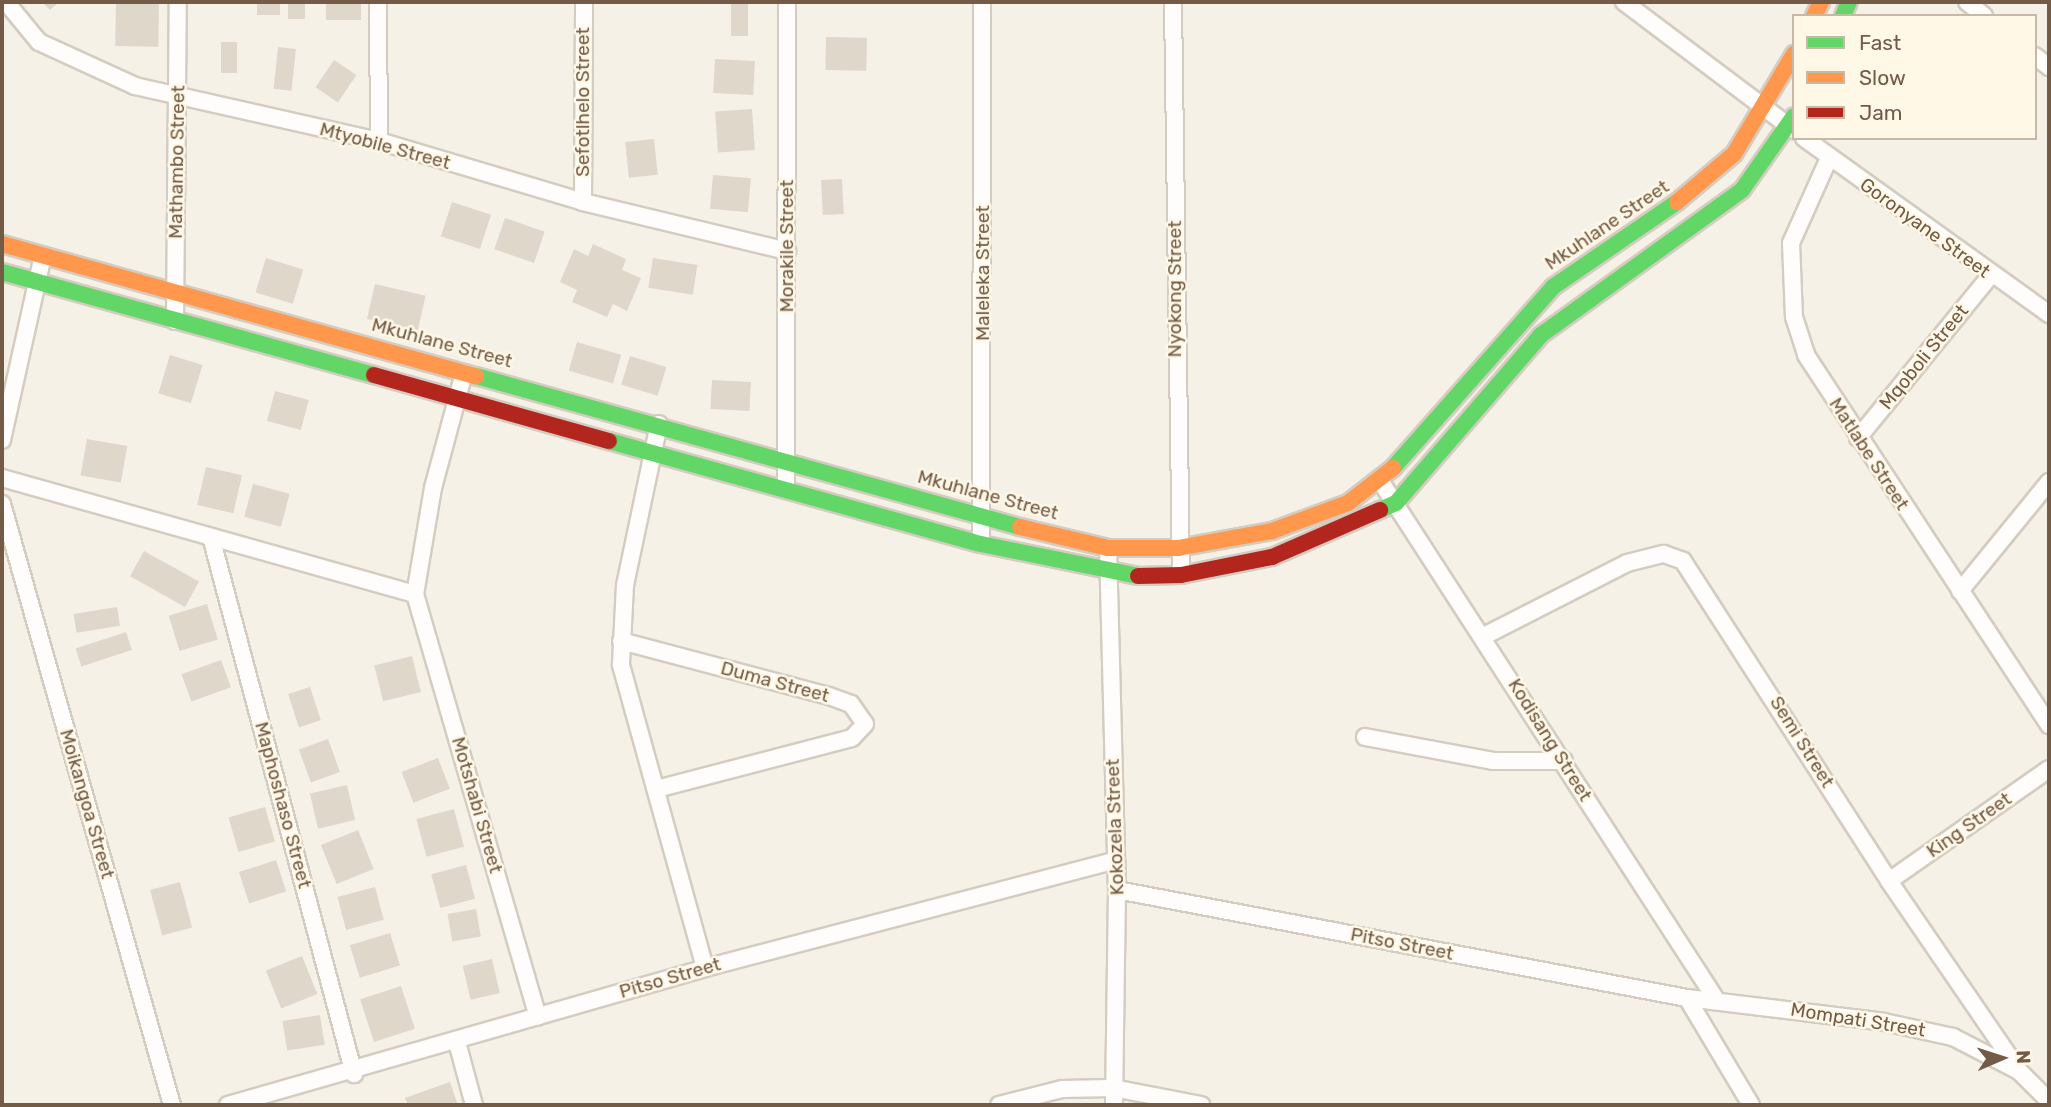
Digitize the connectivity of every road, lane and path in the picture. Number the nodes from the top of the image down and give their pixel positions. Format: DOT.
graph roads {
  1 [pos="6,2"];
  2 [pos="178,2"];
  3 [pos="378,2"];
  4 [pos="584,2"];
  5 [pos="788,2"];
  6 [pos="982,2"];
  7 [pos="1173,2"];
  8 [pos="1625,2"];
  9 [pos="1967,2"];
  10 [pos="1982,14"];
  11 [pos="1792,58"];
  12 [pos="178,96"];
  13 [pos="1765,109"];
  14 [pos="1792,124"];
  15 [pos="1806,140"];
  16 [pos="379,141"];
  17 [pos="1829,158"];
  18 [pos="583,202"];
  19 [pos="2,244"];
  20 [pos="787,251"];
  21 [pos="43,255"];
  22 [pos="2,272"];
  23 [pos="1990,276"];
  24 [pos="37,282"];
  25 [pos="175,291"];
  26 [pos="2049,314"];
  27 [pos="175,321"];
  28 [pos="464,373"];
  29 [pos="456,400"];
  30 [pos="659,424"];
  31 [pos="1858,438"];
  32 [pos="2,440"];
  33 [pos="651,454"];
  34 [pos="786,461"];
  35 [pos="2,478"];
  36 [pos="1381,482"];
  37 [pos="2049,482"];
  38 [pos="786,491"];
  39 [pos="2,503"];
  40 [pos="1396,503"];
  41 [pos="984,518"];
  42 [pos="211,537"];
  43 [pos="981,544"];
  44 [pos="1108,548"];
  45 [pos="1178,548"];
  46 [pos="1108,572"];
  47 [pos="1181,576"];
  48 [pos="1960,591"];
  49 [pos="415,594"];
  50 [pos="1485,636"];
  51 [pos="621,641"];
  52 [pos="2049,725"];
  53 [pos="1365,737"];
  54 [pos="1564,761"];
  55 [pos="2049,769"];
  56 [pos="656,789"];
  57 [pos="1116,860"];
  58 [pos="1889,881"];
  59 [pos="1117,890"];
  60 [pos="705,968"];
  61 [pos="1687,998"];
  62 [pos="1717,1001"];
  63 [pos="538,1016"];
  64 [pos="457,1042"];
  65 [pos="2020,1071"];
  66 [pos="354,1073"];
  67 [pos="1113,1088"];
  68 [pos="2049,1101"];
  69 [pos="172,1105"];
  70 [pos="228,1105"];
  71 [pos="474,1105"];
  72 [pos="999,1105"];
  73 [pos="1114,1105"];
  74 [pos="1201,1105"];
  75 [pos="1751,1105"];
  1 -- 12 [label="street, Mtyobile Street"];
  2 -- 12 [label="street, Mathambo Street"];
  3 -- 16 [label="street"];
  4 -- 18 [label="street, Sefotlhelo Street"];
  5 -- 20 [label="street, Morakile Street"];
  6 -- 41 [label="street, Maleleka Street"];
  7 -- 45 [label="street, Nyokong Street"];
  8 -- 13 [label="street"];
  9 -- 10 [label="street"];
  11 -- 13 [label="street, Mkuhlane Street"];
  12 -- 16 [label="street, Mtyobile Street"];
  12 -- 25 [label="street, Mathambo Street"];
  13 -- 14 [label="street"];
  13 -- 36 [label="street, Mkuhlane Street"];
  14 -- 40 [label="street"];
  15 -- 17 [label="street, Goronyane Street"];
  16 -- 18 [label="street, Mtyobile Street"];
  17 -- 23 [label="street, Goronyane Street"];
  17 -- 31 [label="street, Matlabe Street"];
  18 -- 20 [label="street, Mtyobile Street"];
  19 -- 21 [label="street, Mkuhlane Street"];
  20 -- 34 [label="street, Morakile Street"];
  21 -- 24 [label="street"];
  21 -- 25 [label="street, Mkuhlane Street"];
  22 -- 24 [label="street"];
  23 -- 26 [label="street, Goronyane Street"];
  23 -- 31 [label="street, Mqoboli Street"];
  24 -- 27 [label="street"];
  24 -- 32 [label="street"];
  25 -- 27 [label="street, Mathambo Street"];
  25 -- 28 [label="street, Mkuhlane Street"];
  27 -- 29 [label="street"];
  28 -- 29 [label="street, Motshabi Street"];
  28 -- 30 [label="street, Mkuhlane Street"];
  29 -- 33 [label="street"];
  29 -- 49 [label="street, Motshabi Street"];
  30 -- 33 [label="street"];
  30 -- 34 [label="street, Mkuhlane Street"];
  31 -- 48 [label="street, Matlabe Street"];
  33 -- 38 [label="street"];
  33 -- 51 [label="street"];
  34 -- 38 [label="street, Morakile Street"];
  34 -- 41 [label="street, Mkuhlane Street"];
  35 -- 42 [label="street"];
  36 -- 40 [label="street, Kodisang Street"];
  36 -- 45 [label="street, Mkuhlane Street"];
  37 -- 48 [label="street"];
  38 -- 43 [label="street"];
  39 -- 69 [label="street, Moikangoa Street"];
  40 -- 47 [label="street"];
  40 -- 50 [label="street, Kodisang Street"];
  41 -- 43 [label="street, Maleleka Street"];
  41 -- 44 [label="street, Mkuhlane Street"];
  42 -- 49 [label="street"];
  42 -- 66 [label="street, Maphoshaso Street"];
  43 -- 46 [label="street"];
  44 -- 45 [label="street, Mkuhlane Street"];
  44 -- 46 [label="street, Kokozela Street"];
  45 -- 47 [label="street, Nyokong Street"];
  46 -- 47 [label="street"];
  46 -- 57 [label="street, Kokozela Street"];
  48 -- 52 [label="street, Matlabe Street"];
  49 -- 63 [label="street, Motshabi Street"];
  50 -- 54 [label="street, Kodisang Street"];
  50 -- 58 [label="street, Semi Street"];
  51 -- 56 [label="street"];
  51 -- 56 [label="street, Duma Street"];
  53 -- 54 [label="street"];
  54 -- 62 [label="street, Kodisang Street"];
  55 -- 58 [label="street, King Street"];
  56 -- 60 [label="street"];
  57 -- 59 [label="street, Kokozela Street"];
  57 -- 60 [label="street, Pitso Street"];
  58 -- 65 [label="street, Semi Street"];
  59 -- 61 [label="street, Pitso Street"];
  59 -- 67 [label="street, Kokozela Street"];
  60 -- 63 [label="street, Pitso Street"];
  61 -- 62 [label="street, Mompati Street"];
  61 -- 75 [label="street"];
  62 -- 65 [label="street, Mompati Street"];
  63 -- 64 [label="street, Pitso Street"];
  64 -- 66 [label="street, Pitso Street"];
  64 -- 71 [label="street"];
  65 -- 68 [label="street, Semi Street"];
  66 -- 70 [label="street, Pitso Street"];
  67 -- 72 [label="street"];
  67 -- 73 [label="street, Kokozela Street"];
  67 -- 74 [label="street"];
}
